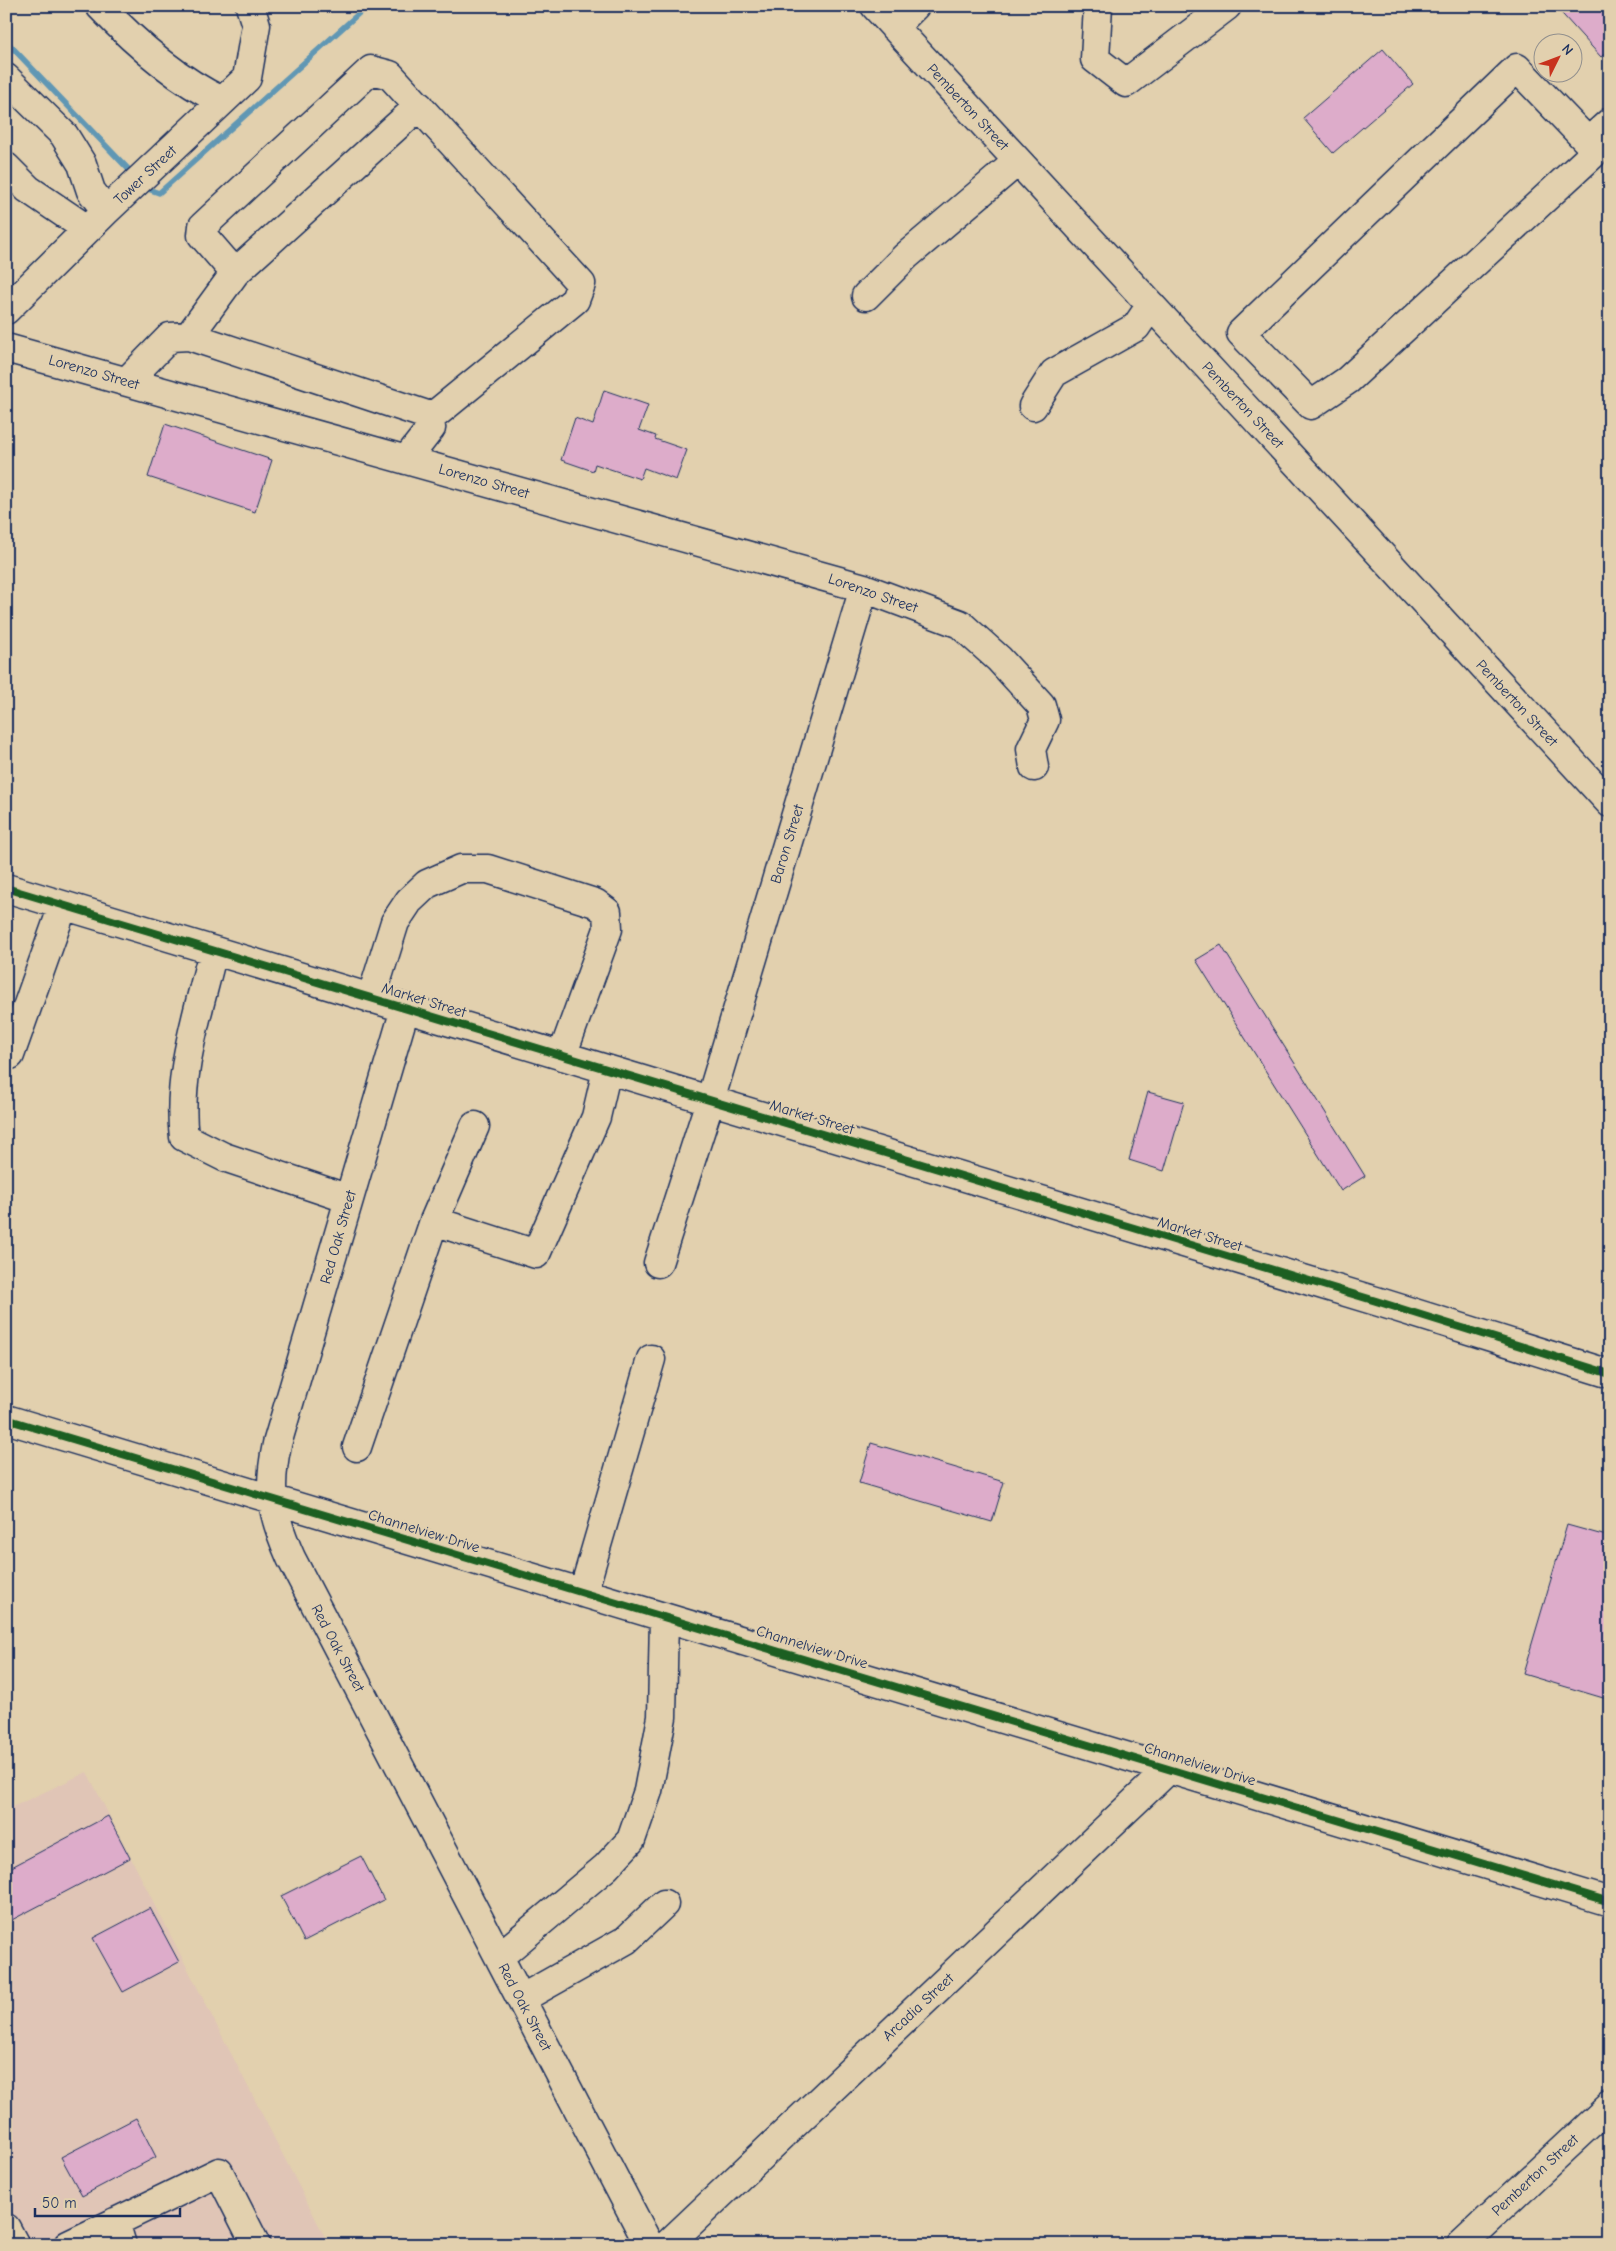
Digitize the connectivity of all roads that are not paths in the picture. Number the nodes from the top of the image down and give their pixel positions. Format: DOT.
graph roads {
  1 [pos="100,6"];
  2 [pos="876,6"];
  3 [pos="915,6"];
  4 [pos="1098,6"];
  5 [pos="1227,6"];
  6 [pos="253,16"];
  7 [pos="894,27"];
  8 [pos="6,78"];
  9 [pos="222,101"];
  10 [pos="419,106"];
  11 [pos="1610,122"];
  12 [pos="1588,142"];
  13 [pos="1018,161"];
  14 [pos="6,167"];
  15 [pos="97,220"];
  16 [pos="235,273"];
  17 [pos="866,296"];
  18 [pos="1151,305"];
  19 [pos="6,310"];
  20 [pos="190,336"];
  21 [pos="6,348"];
  22 [pos="127,382"];
  23 [pos="1033,406"];
  24 [pos="427,421"];
  25 [pos="406,460"];
  26 [pos="864,588"];
  27 [pos="1034,767"];
  28 [pos="1610,803"];
  29 [pos="6,888"];
  30 [pos="63,906"];
  31 [pos="213,951"];
  32 [pos="371,999"];
  33 [pos="405,1009"];
  34 [pos="10,1055"];
  35 [pos="562,1056"];
  36 [pos="607,1070"];
  37 [pos="710,1100"];
  38 [pos="475,1126"];
  39 [pos="349,1199"];
  40 [pos="434,1221"];
  41 [pos="658,1263"];
  42 [pos="651,1359"];
  43 [pos="1610,1374"];
  44 [pos="6,1419"];
  45 [pos="357,1447"];
  46 [pos="271,1499"];
  47 [pos="584,1593"];
  48 [pos="664,1617"];
  49 [pos="1169,1769"];
  50 [pos="1610,1902"];
  51 [pos="664,1904"];
  52 [pos="499,1957"];
  53 [pos="521,2000"];
  54 [pos="1610,2106"];
  55 [pos="6,2228"];
  56 [pos="118,2234"];
  57 [pos="15,2245"];
  58 [pos="68,2245"];
  59 [pos="256,2245"];
  60 [pos="649,2245"];
  61 [pos="667,2245"];
  62 [pos="1461,2245"];
  1 -- 9 [label="street"];
  2 -- 7 [label="street, Pemberton Street"];
  3 -- 7 [label="street"];
  4 -- 5 [label="street"];
  6 -- 9 [label="street, Tower Street"];
  7 -- 13 [label="street, Pemberton Street"];
  8 -- 15 [label="street"];
  9 -- 15 [label="street, Tower Street"];
  10 -- 16 [label="street"];
  10 -- 16 [label="street"];
  10 -- 24 [label="street"];
  11 -- 12 [label="street"];
  12 -- 12 [label="street"];
  13 -- 17 [label="street"];
  13 -- 18 [label="street, Pemberton Street"];
  14 -- 15 [label="street"];
  15 -- 19 [label="street, Tower Street"];
  16 -- 20 [label="street"];
  18 -- 23 [label="street"];
  18 -- 28 [label="street, Pemberton Street"];
  20 -- 22 [label="street"];
  20 -- 24 [label="street"];
  21 -- 22 [label="street, Lorenzo Street"];
  22 -- 25 [label="street, Lorenzo Street"];
  24 -- 25 [label="street"];
  25 -- 26 [label="street, Lorenzo Street"];
  26 -- 27 [label="street, Lorenzo Street"];
  26 -- 37 [label="street, Baron Street"];
  29 -- 30 [label="street, Market Street"];
  30 -- 31 [label="street, Market Street"];
  30 -- 34 [label="street"];
  31 -- 32 [label="street, Market Street"];
  31 -- 39 [label="street"];
  32 -- 33 [label="street, Market Street"];
  32 -- 35 [label="street"];
  33 -- 35 [label="street, Market Street"];
  33 -- 39 [label="street, Red Oak Street"];
  35 -- 36 [label="street, Market Street"];
  36 -- 37 [label="street, Market Street"];
  36 -- 40 [label="street"];
  37 -- 41 [label="street, Baron Street"];
  37 -- 43 [label="street, Market Street"];
  38 -- 40 [label="street"];
  39 -- 46 [label="street, Red Oak Street"];
  40 -- 45 [label="street"];
  42 -- 47 [label="street"];
  44 -- 46 [label="street, Channelview Drive"];
  46 -- 47 [label="street, Channelview Drive"];
  46 -- 52 [label="street, Red Oak Street"];
  47 -- 48 [label="street, Channelview Drive"];
  48 -- 49 [label="street, Channelview Drive"];
  48 -- 52 [label="street"];
  49 -- 50 [label="street, Channelview Drive"];
  49 -- 61 [label="street, Arcadia Street"];
  51 -- 53 [label="street"];
  52 -- 53 [label="street, Red Oak Street"];
  53 -- 60 [label="street, Red Oak Street"];
  54 -- 62 [label="street, Pemberton Street"];
  55 -- 57 [label="street"];
  56 -- 58 [label="street"];
  56 -- 59 [label="street"];
}
